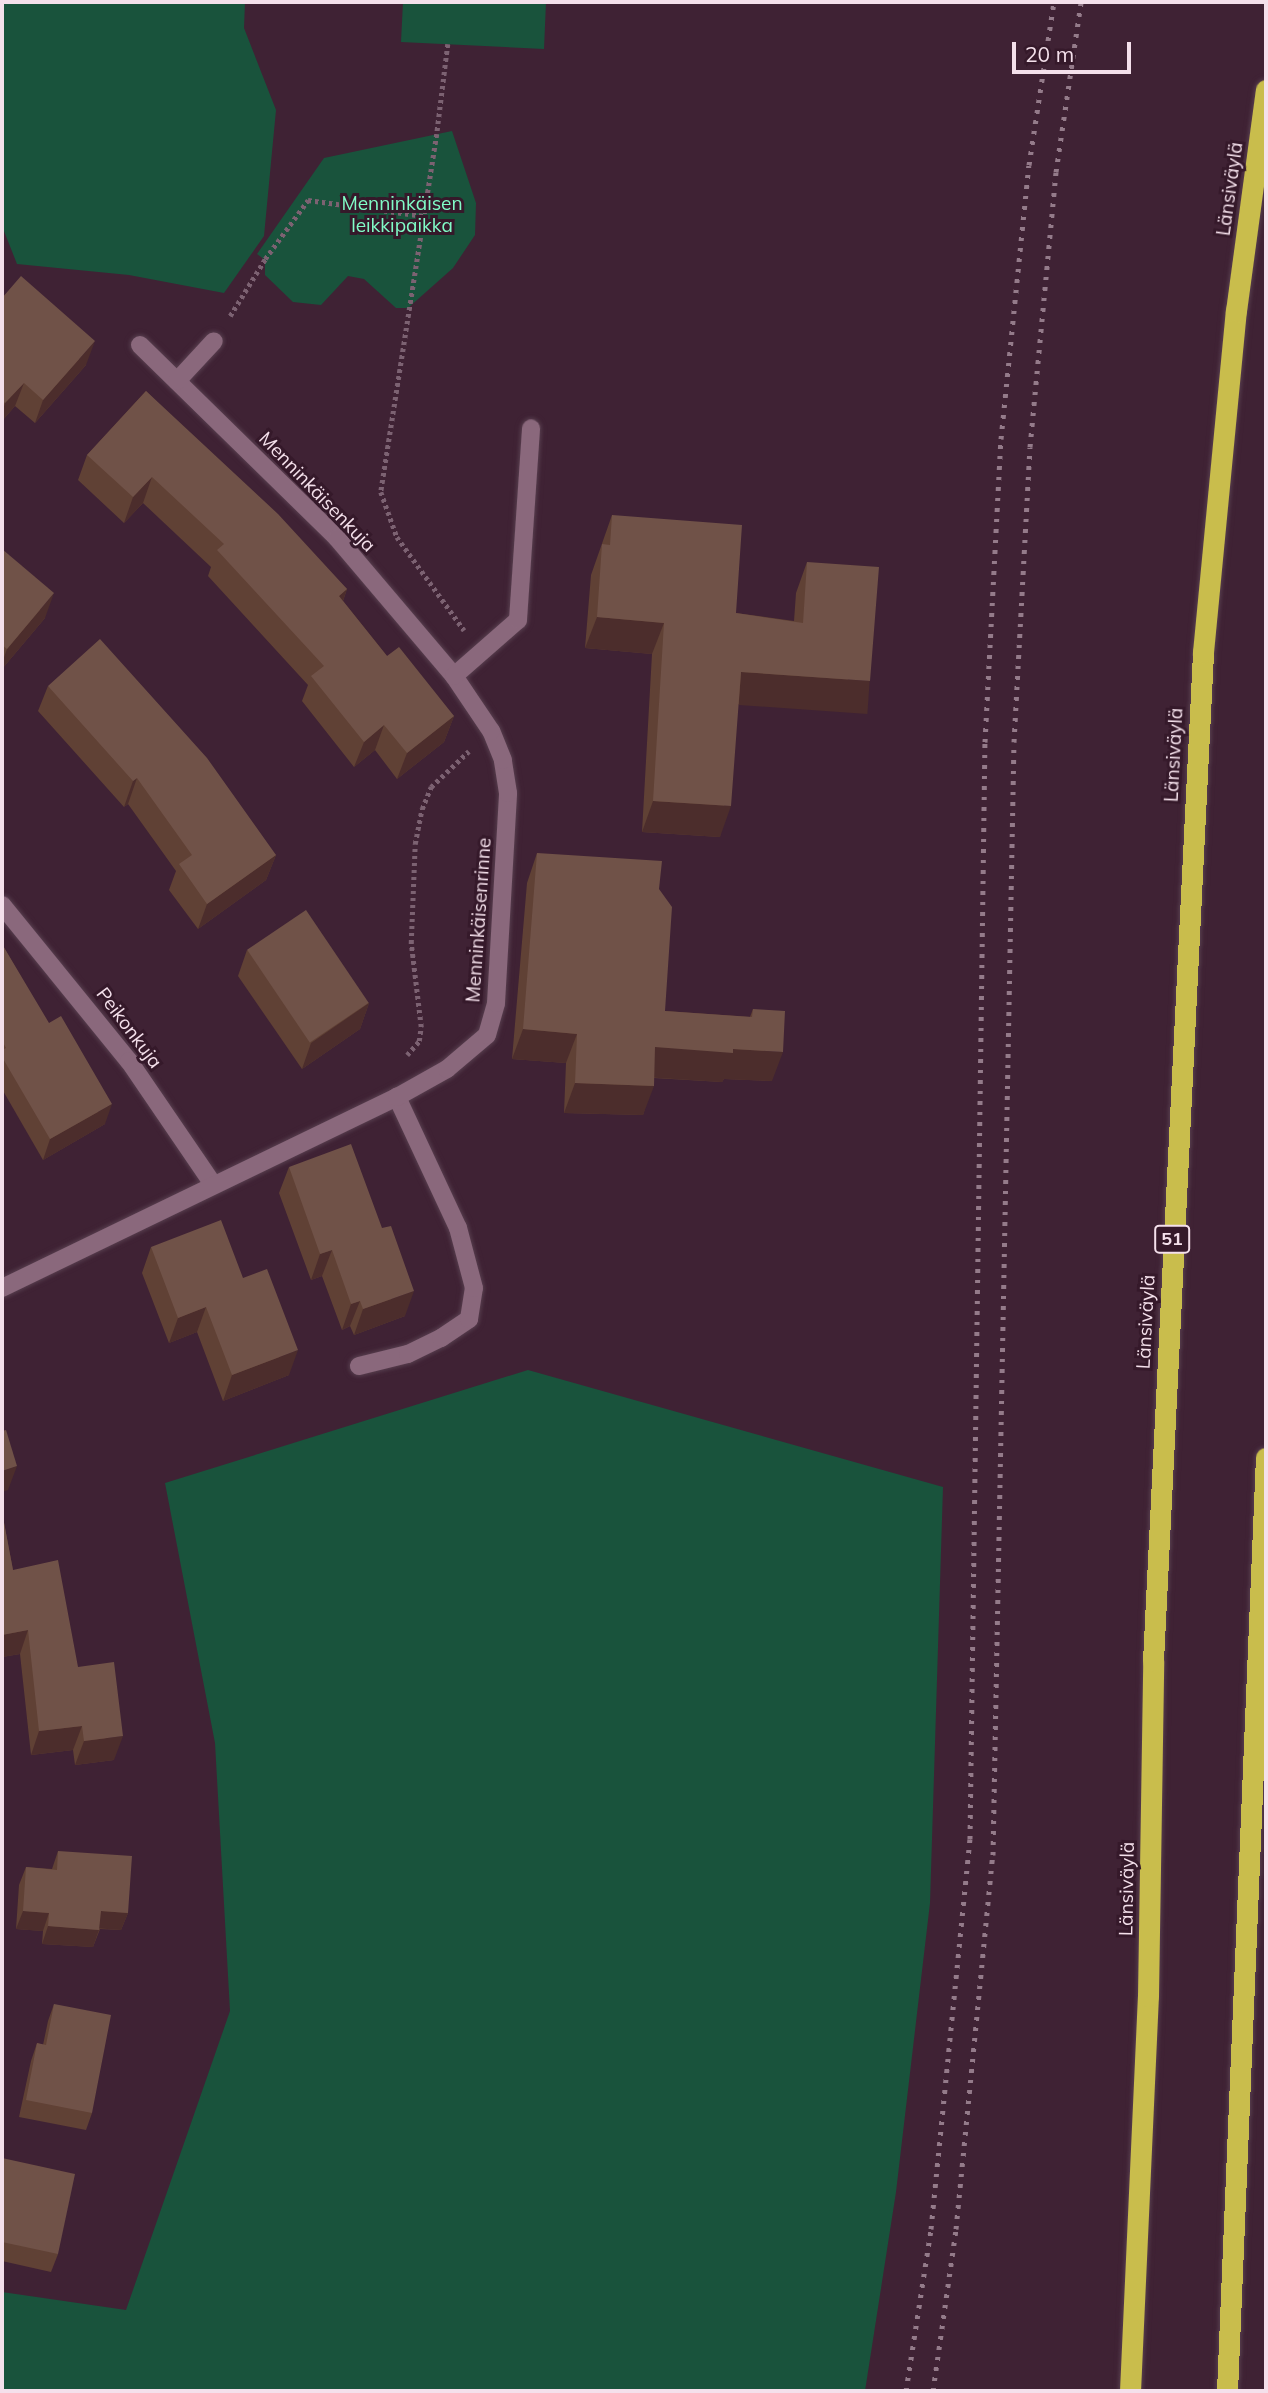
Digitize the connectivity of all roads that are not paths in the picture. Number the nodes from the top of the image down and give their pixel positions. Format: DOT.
graph roads {
  1 [pos="1266,90"];
  2 [pos="214,341"];
  3 [pos="140,345"];
  4 [pos="177,381"];
  5 [pos="531,428"];
  6 [pos="454,676"];
  7 [pos="2,905"];
  8 [pos="397,1097"];
  9 [pos="213,1184"];
  10 [pos="2,1288"];
  11 [pos="359,1366"];
  12 [pos="1266,1458"];
  13 [pos="1130,2391"];
  14 [pos="1227,2391"];
  1 -- 13 [label="highway, Länsiväylä / 51"];
  2 -- 4 [label="street"];
  3 -- 4 [label="street, Menninkäisenkuja"];
  4 -- 6 [label="street, Menninkäisenkuja"];
  5 -- 6 [label="street"];
  6 -- 8 [label="street, Menninkäisenrinne"];
  7 -- 9 [label="street, Peikonkuja"];
  8 -- 9 [label="street, Menninkäisenrinne"];
  8 -- 11 [label="street"];
  9 -- 10 [label="street, Menninkäisenrinne"];
  12 -- 14 [label="highway"];
}
